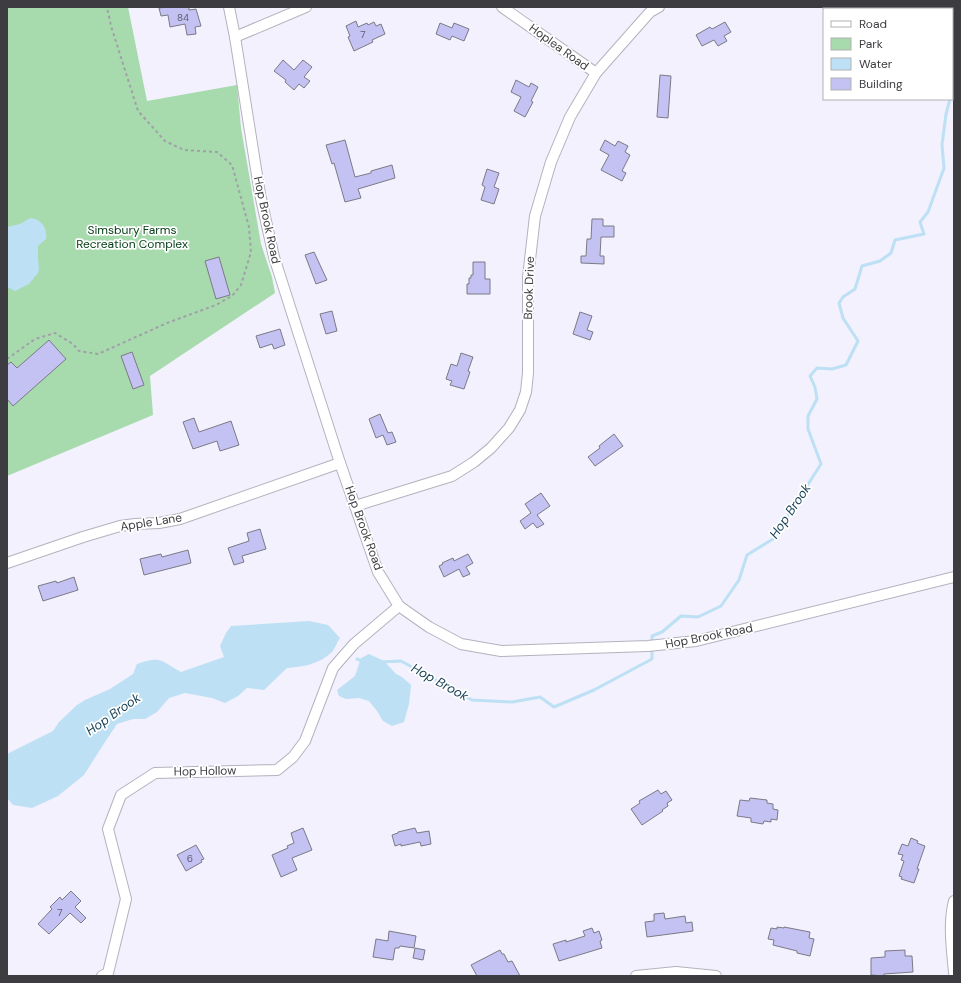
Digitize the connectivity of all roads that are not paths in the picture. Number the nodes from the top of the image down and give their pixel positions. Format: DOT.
graph roads {
  1 [pos="229,7"];
  2 [pos="306,7"];
  3 [pos="502,7"];
  4 [pos="659,7"];
  5 [pos="235,37"];
  6 [pos="596,74"];
  7 [pos="340,463"];
  8 [pos="355,506"];
  9 [pos="7,563"];
  10 [pos="954,578"];
  11 [pos="399,606"];
  12 [pos="954,901"];
  13 [pos="954,972"];
  14 [pos="102,976"];
  15 [pos="636,976"];
  16 [pos="716,976"];
  1 -- 5 [label="street, Hop Brook Road"];
  2 -- 5 [label="street"];
  3 -- 6 [label="street, Hoplea Road"];
  4 -- 6 [label="street, Brook Drive"];
  5 -- 7 [label="street, Hop Brook Road"];
  6 -- 8 [label="street, Brook Drive"];
  7 -- 8 [label="street, Hop Brook Road"];
  7 -- 9 [label="street, Apple Lane"];
  8 -- 11 [label="street, Hop Brook Road"];
  10 -- 11 [label="street, Hop Brook Road"];
  11 -- 14 [label="street, Hop Hollow"];
  12 -- 13 [label="street"];
  15 -- 16 [label="street"];
}
